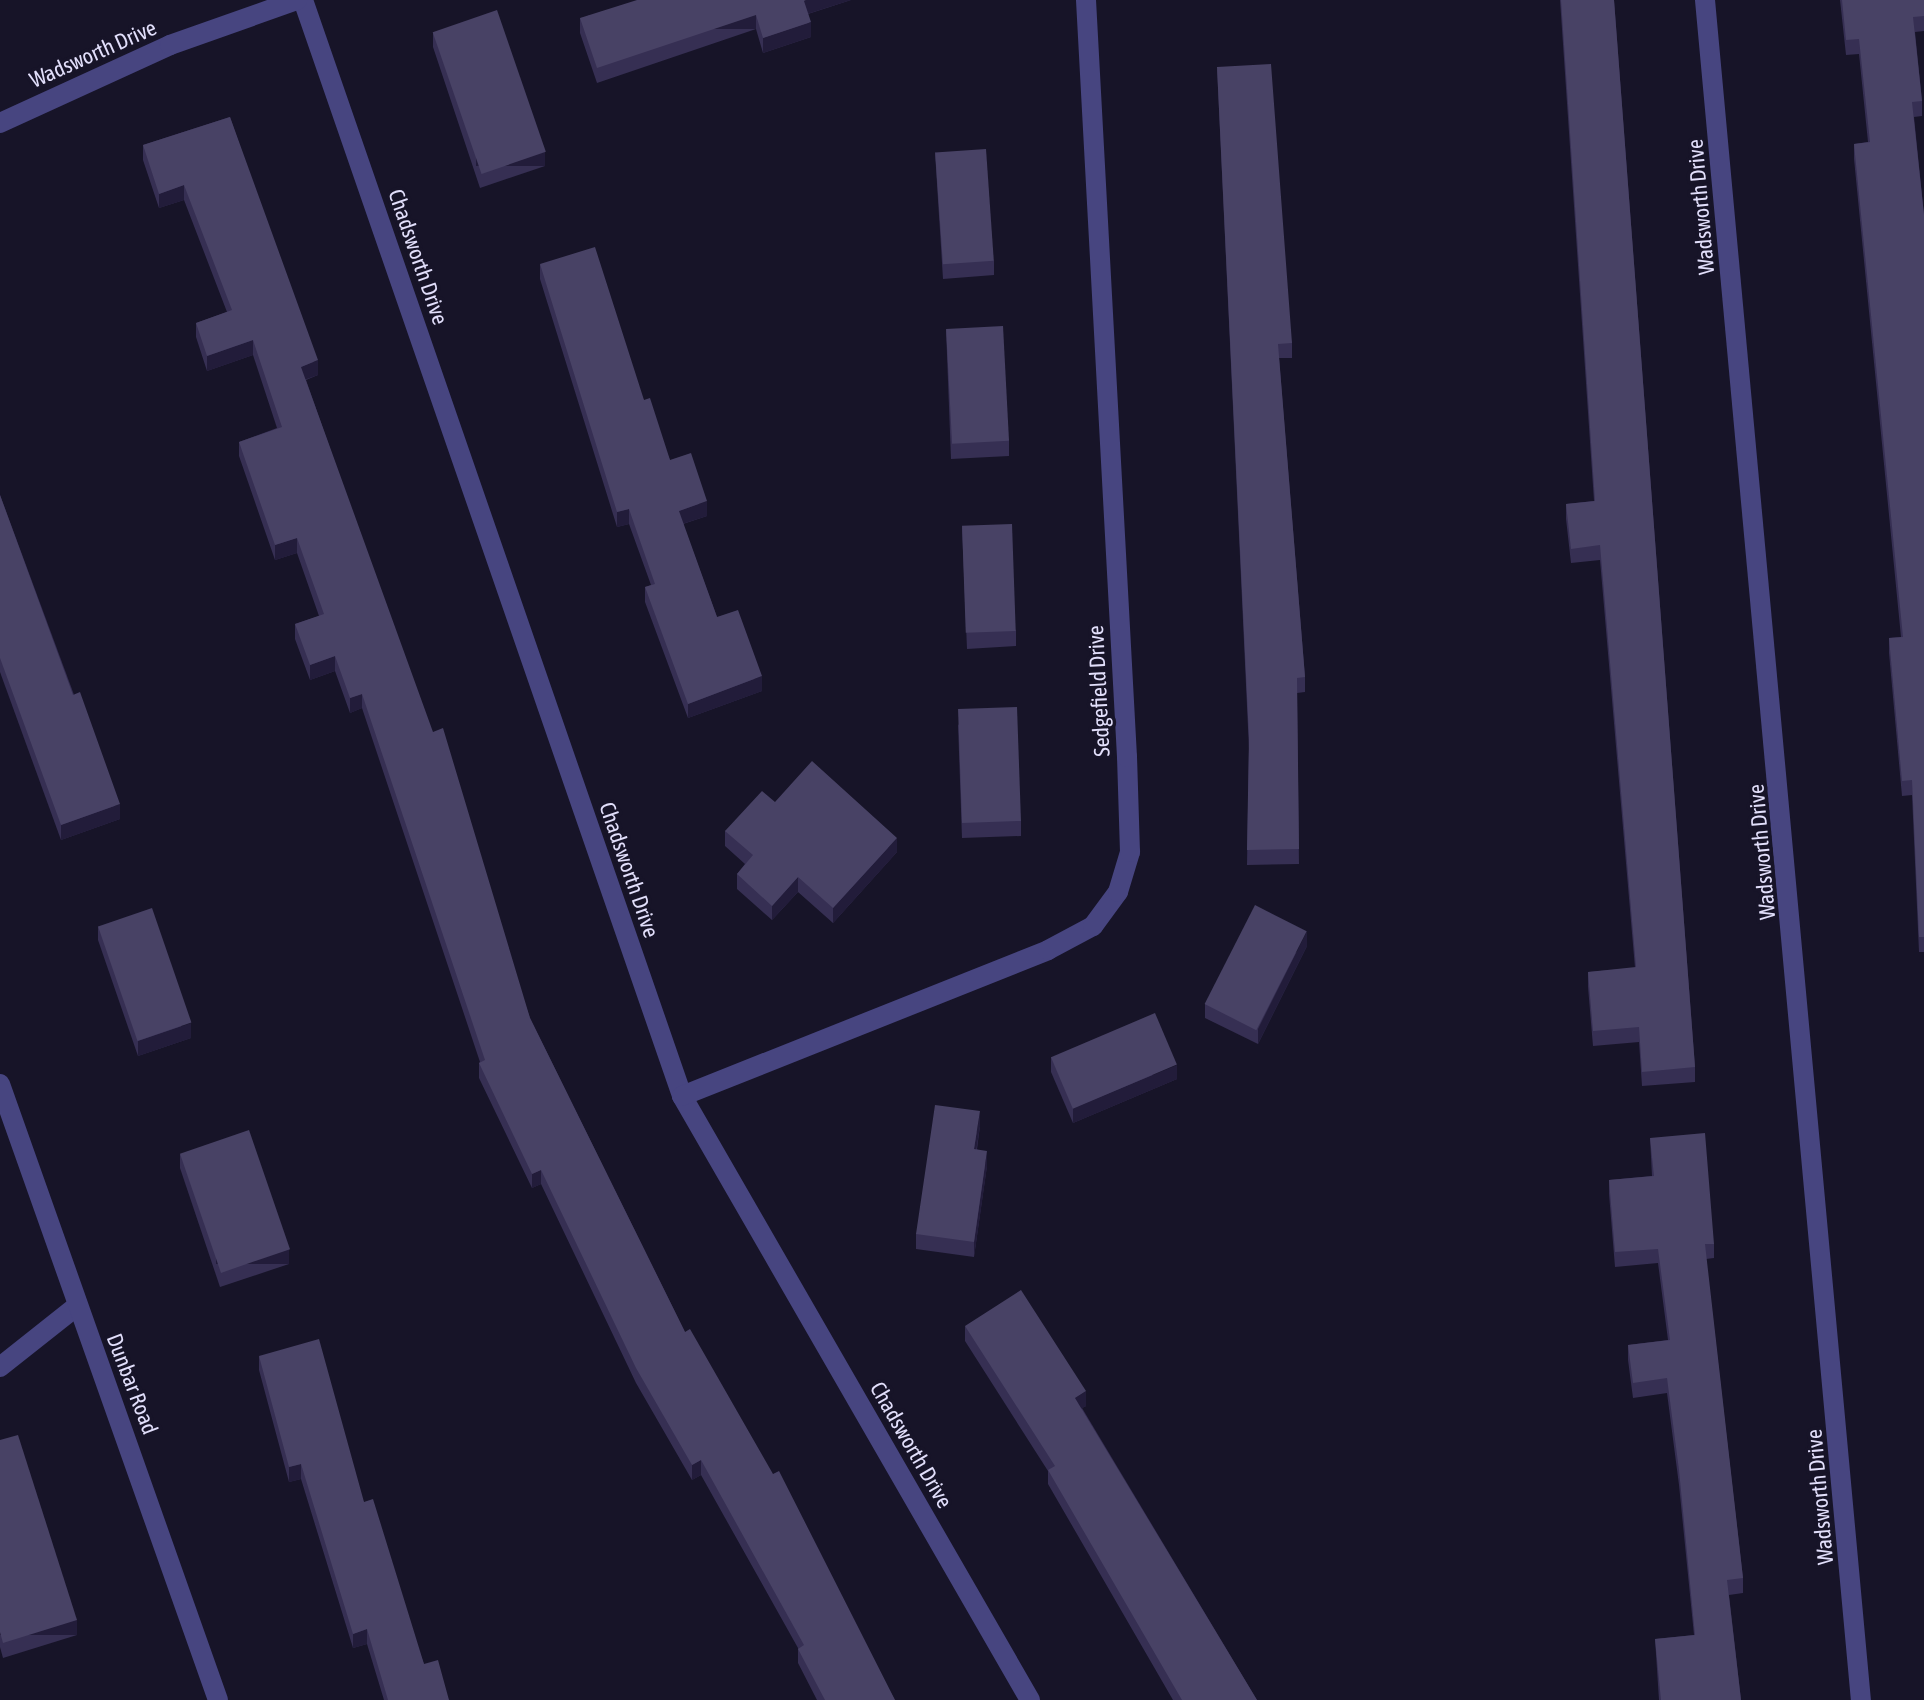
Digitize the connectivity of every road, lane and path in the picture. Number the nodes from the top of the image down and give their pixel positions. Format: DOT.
graph roads {
  1 [pos="297,0"];
  2 [pos="303,0"];
  3 [pos="1086,0"];
  4 [pos="1705,0"];
  5 [pos="0,123"];
  6 [pos="0,1084"];
  7 [pos="682,1096"];
  8 [pos="77,1306"];
  9 [pos="0,1367"];
  10 [pos="218,1700"];
  11 [pos="1030,1700"];
  12 [pos="1861,1700"];
  1 -- 5 [label="street, Wadsworth Drive"];
  2 -- 7 [label="street, Chadsworth Drive"];
  3 -- 7 [label="street, Sedgefield Drive"];
  4 -- 12 [label="street, Wadsworth Drive"];
  6 -- 8 [label="street, Dunbar Road"];
  7 -- 11 [label="street, Chadsworth Drive"];
  8 -- 9 [label="street"];
  8 -- 10 [label="street, Dunbar Road"];
}
